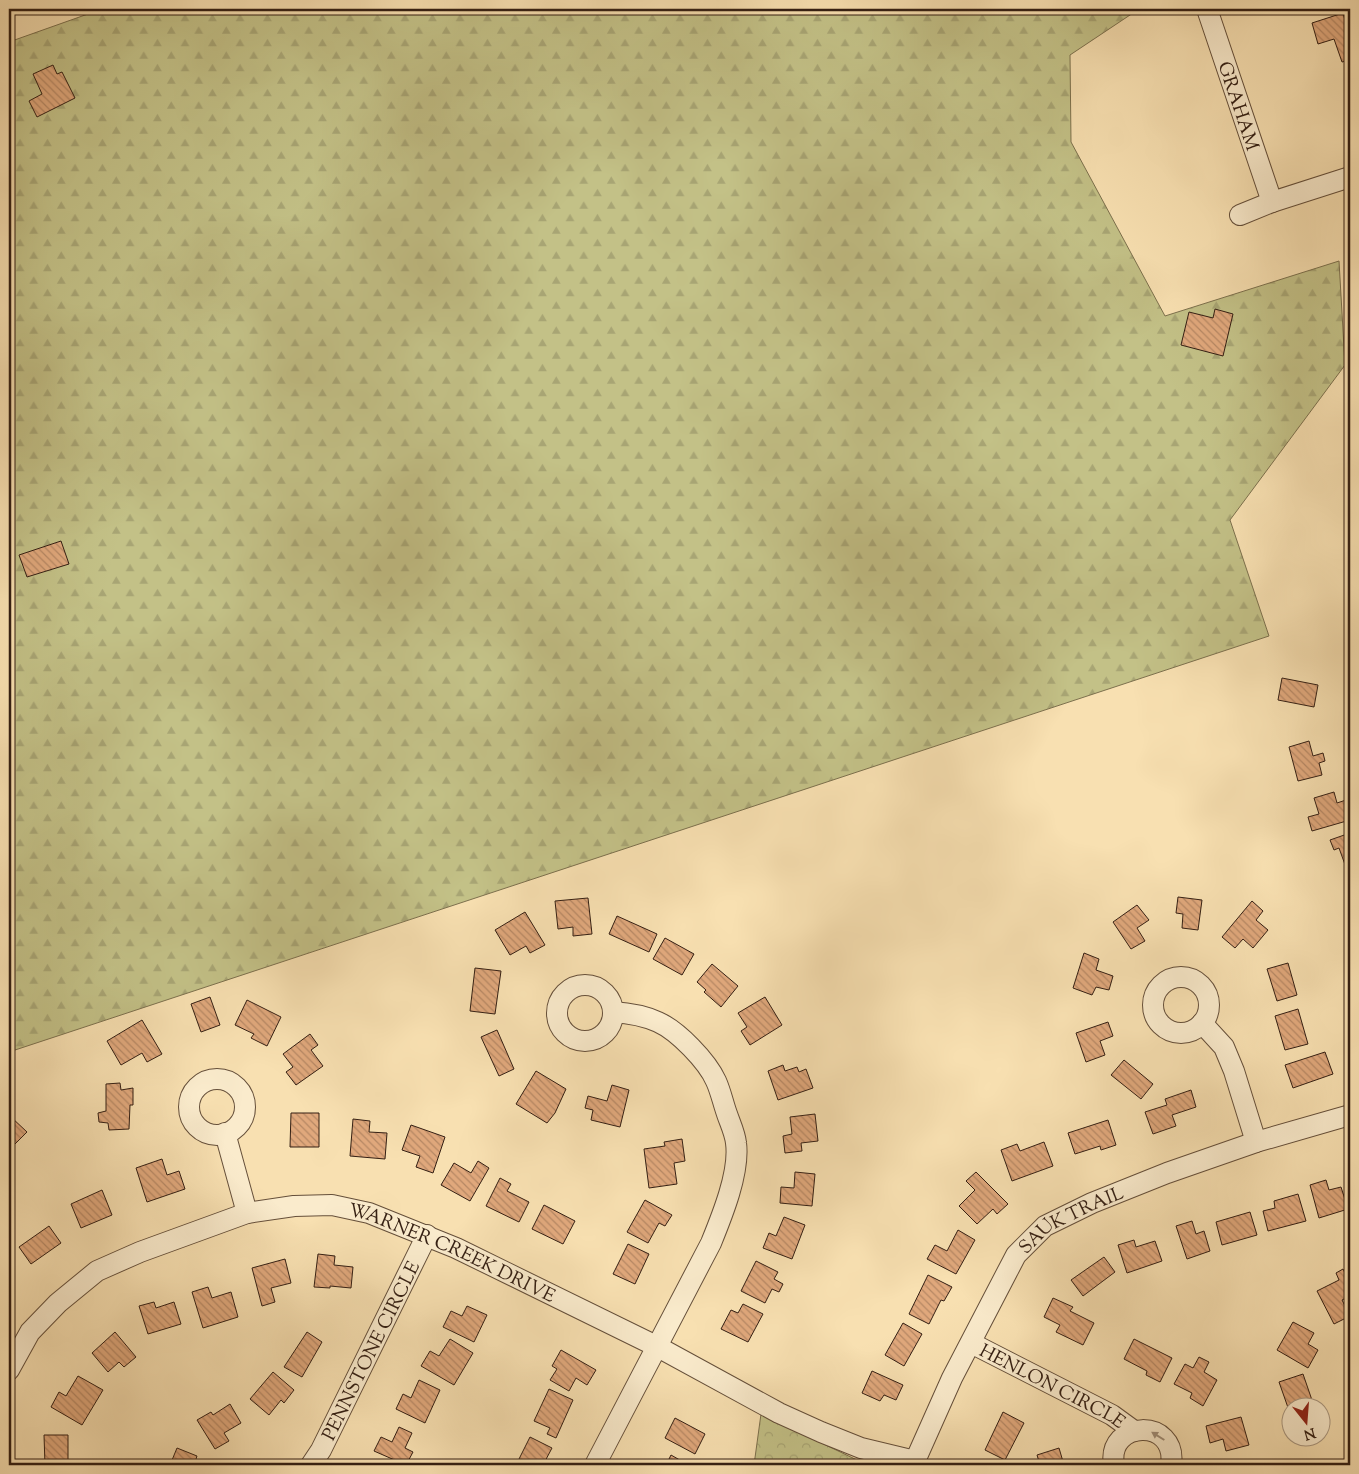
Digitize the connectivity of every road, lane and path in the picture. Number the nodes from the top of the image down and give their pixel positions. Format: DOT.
graph roads {
  1 [pos="1207,9"];
  2 [pos="1350,177"];
  3 [pos="1272,202"];
  4 [pos="1240,215"];
  5 [pos="613,1012"];
  6 [pos="1202,1023"];
  7 [pos="1350,1114"];
  8 [pos="225,1133"];
  9 [pos="1256,1142"];
  10 [pos="247,1213"];
  11 [pos="427,1235"];
  12 [pos="971,1343"];
  13 [pos="658,1346"];
  14 [pos="9,1370"];
  15 [pos="1134,1431"];
  16 [pos="915,1463"];
  17 [pos="311,1465"];
  18 [pos="595,1465"];
  19 [pos="1114,1465"];
  20 [pos="1171,1465"];
  1 -- 3 [label="street, GRAHAM"];
  2 -- 3 [label="street"];
  3 -- 4 [label="street"];
  5 -- 13 [label="street"];
  6 -- 9 [label="street"];
  7 -- 9 [label="street, SAUK TRAIL"];
  8 -- 10 [label="street"];
  9 -- 12 [label="street, SAUK TRAIL"];
  10 -- 11 [label="street, WARNER CREEK DRIVE"];
  10 -- 14 [label="street, WARNER CREEK DRIVE"];
  11 -- 13 [label="street, WARNER CREEK DRIVE"];
  11 -- 17 [label="street, PENNSTONE CIRCLE"];
  12 -- 15 [label="street, HENLON CIRCLE"];
  12 -- 16 [label="street, SAUK TRAIL"];
  13 -- 16 [label="street, WARNER CREEK DRIVE"];
  13 -- 18 [label="street"];
  15 -- 19 [label="street, HENLON CIRCLE"];
  20 -- 15 [label="street, HENLON CIRCLE, one-way"];
}
